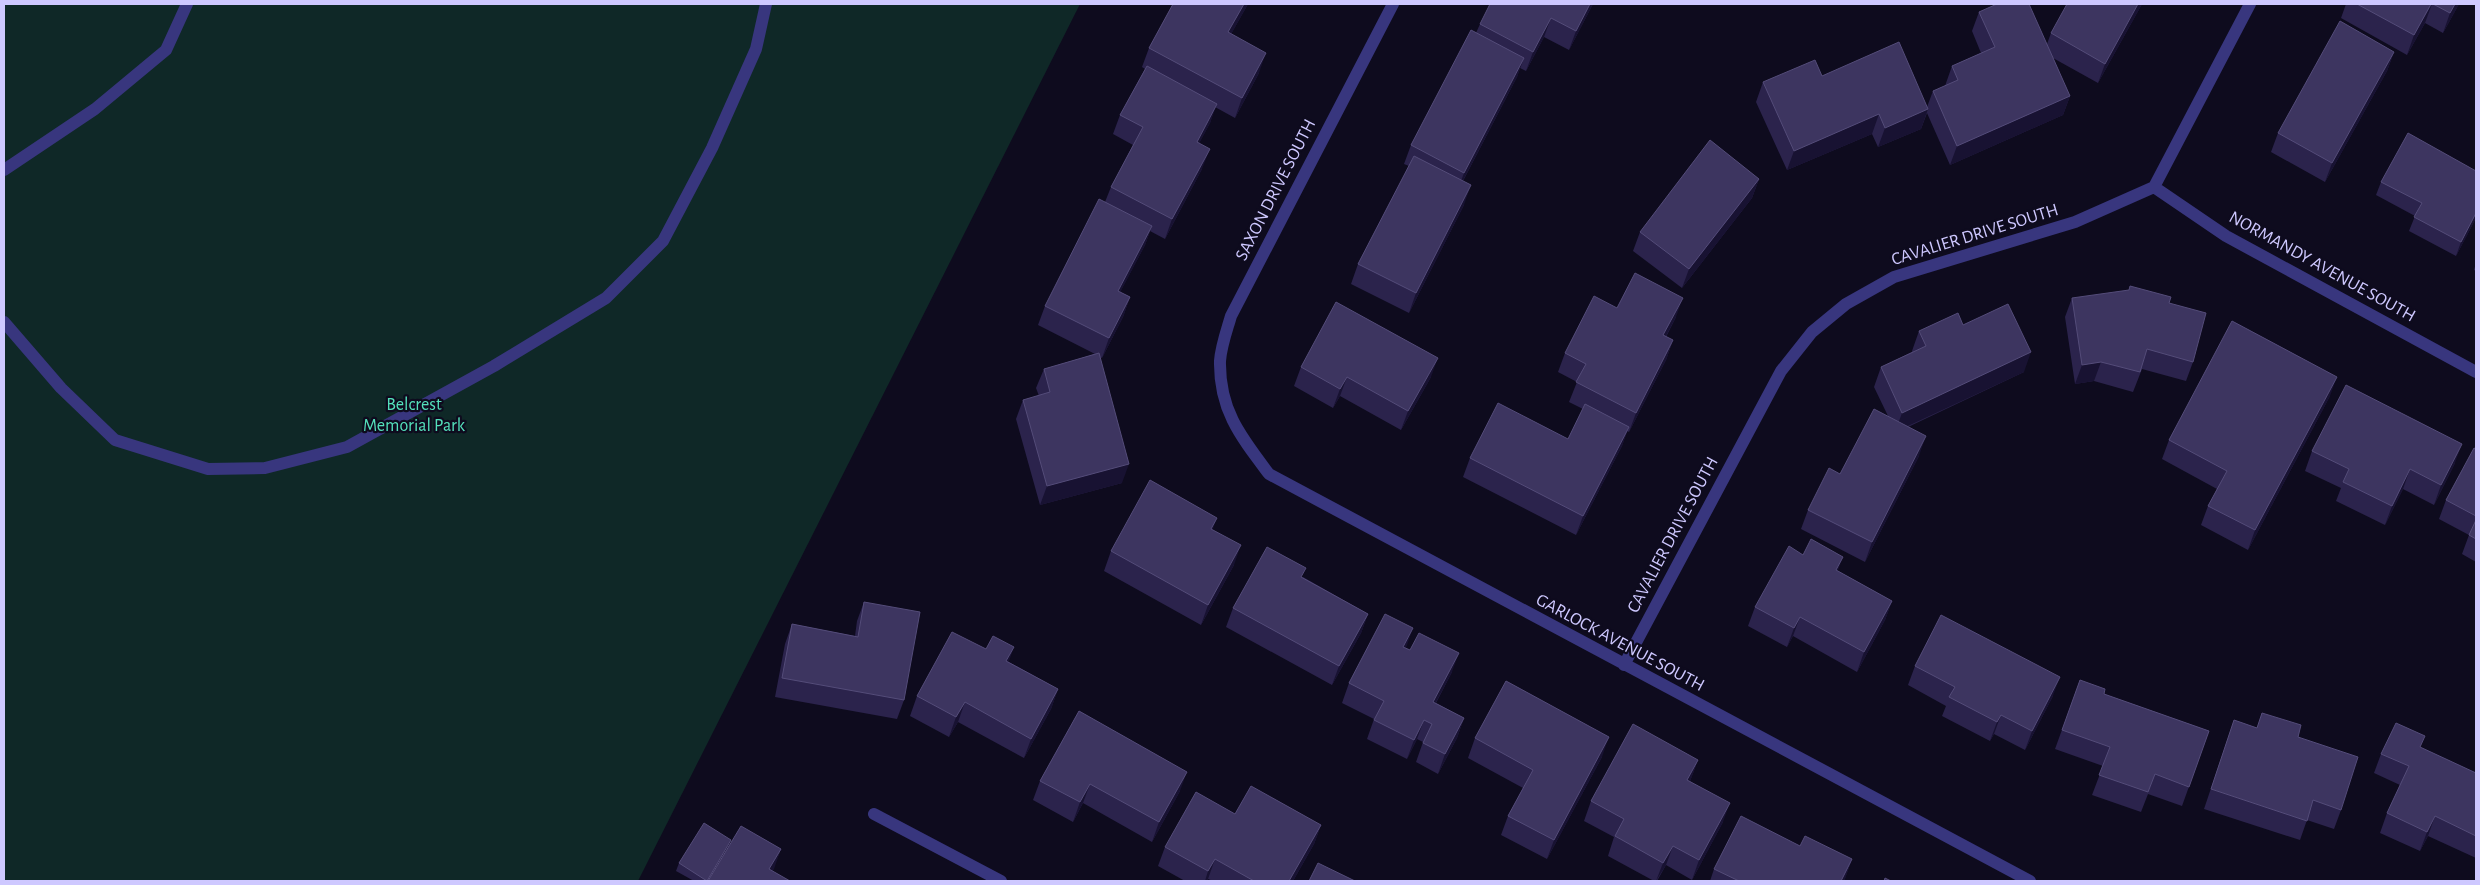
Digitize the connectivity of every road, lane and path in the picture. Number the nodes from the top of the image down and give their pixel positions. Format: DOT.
graph roads {
  1 [pos="187,4"];
  2 [pos="766,4"];
  3 [pos="1393,4"];
  4 [pos="2250,4"];
  5 [pos="4,170"];
  6 [pos="2154,187"];
  7 [pos="4,322"];
  8 [pos="2476,372"];
  9 [pos="1224,402"];
  10 [pos="1624,665"];
  11 [pos="874,814"];
  12 [pos="1001,881"];
  13 [pos="2030,881"];
  1 -- 5 [label="street"];
  2 -- 7 [label="street"];
  3 -- 9 [label="street, SAXON DRIVE SOUTH"];
  4 -- 6 [label="street"];
  6 -- 8 [label="street, NORMANDY AVENUE SOUTH"];
  6 -- 10 [label="street, CAVALIER DRIVE SOUTH"];
  9 -- 10 [label="street, GARLOCK AVENUE SOUTH"];
  10 -- 13 [label="street, GARLOCK AVENUE SOUTH"];
  11 -- 12 [label="street"];
}
